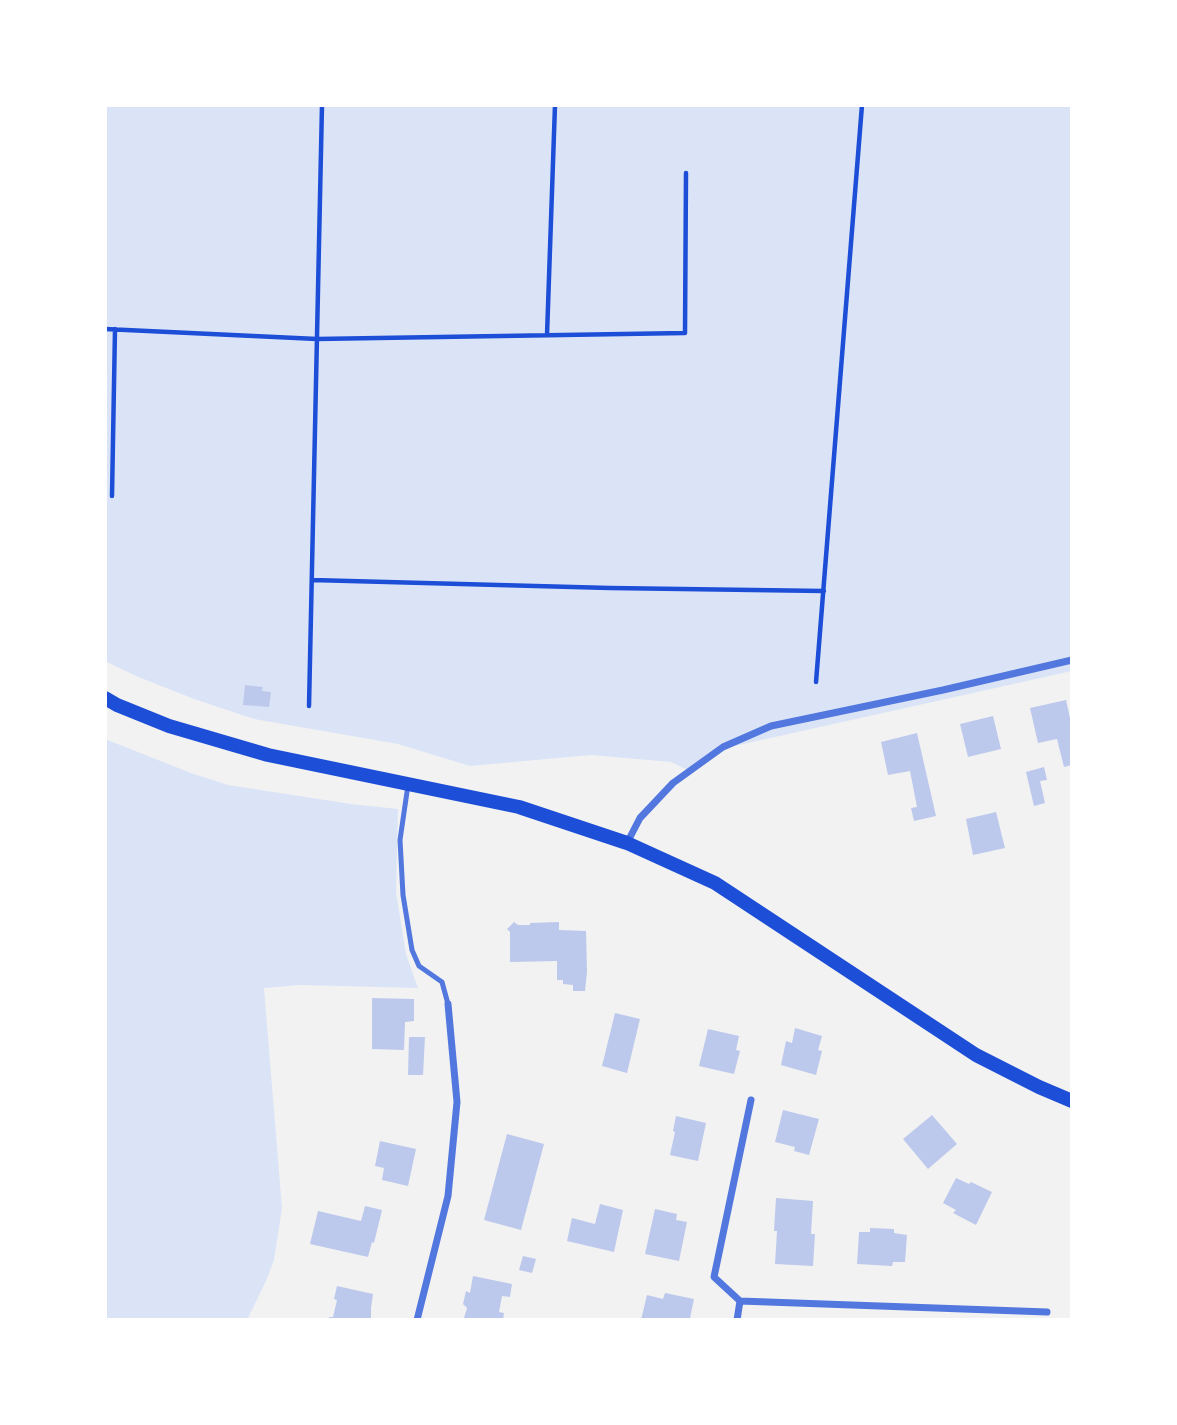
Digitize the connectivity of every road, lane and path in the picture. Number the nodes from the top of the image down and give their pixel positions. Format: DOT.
graph roads {
  1 [pos="322,105"];
  2 [pos="555,105"];
  3 [pos="862,105"];
  4 [pos="687,173"];
  5 [pos="105,329"];
  6 [pos="115,329"];
  7 [pos="548,335"];
  8 [pos="317,339"];
  9 [pos="112,496"];
  10 [pos="312,580"];
  11 [pos="824,592"];
  12 [pos="1072,660"];
  13 [pos="816,682"];
  14 [pos="105,698"];
  15 [pos="309,706"];
  16 [pos="408,784"];
  17 [pos="627,843"];
  18 [pos="448,1004"];
  19 [pos="751,1100"];
  20 [pos="1072,1101"];
  21 [pos="740,1301"];
  22 [pos="1047,1312"];
  23 [pos="417,1320"];
  24 [pos="737,1320"];
  1 -- 8 [label="path"];
  2 -- 7 [label="path"];
  3 -- 11 [label="path"];
  4 -- 7 [label="path"];
  5 -- 6 [label="path"];
  6 -- 8 [label="path"];
  6 -- 9 [label="path"];
  7 -- 8 [label="path"];
  8 -- 10 [label="path"];
  10 -- 11 [label="path"];
  10 -- 15 [label="path"];
  11 -- 13 [label="path"];
  12 -- 17 [label="street"];
  14 -- 16 [label="main road"];
  16 -- 17 [label="main road"];
  16 -- 18 [label="lane"];
  17 -- 20 [label="main road"];
  18 -- 23 [label="street"];
  19 -- 21 [label="street"];
  21 -- 22 [label="street"];
  21 -- 24 [label="street"];
}
